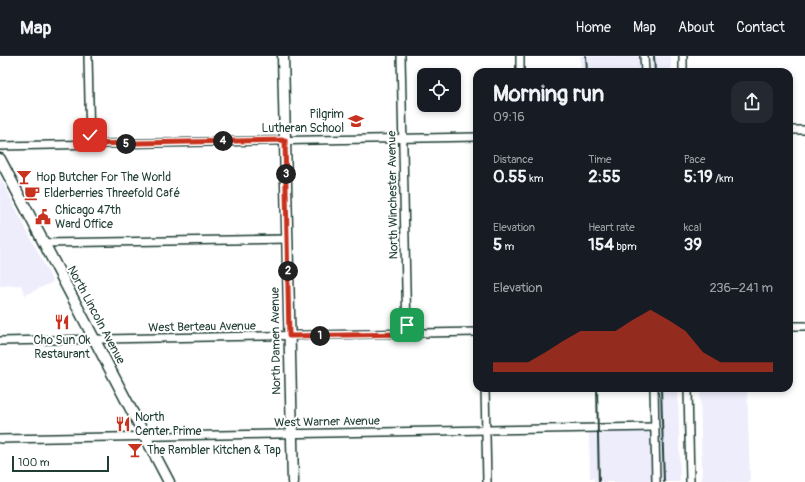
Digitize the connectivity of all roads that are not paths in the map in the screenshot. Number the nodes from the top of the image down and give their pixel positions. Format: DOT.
graph roads {
  1 [pos="88,56"];
  2 [pos="283,56"];
  3 [pos="400,56"];
  4 [pos="520,56"];
  5 [pos="644,56"];
  6 [pos="683,56"];
  7 [pos="520,68"];
  8 [pos="644,68"];
  9 [pos="683,68"];
  10 [pos="793,130"];
  11 [pos="805,130"];
  12 [pos="473,137"];
  13 [pos="402,138"];
  14 [pos="285,140"];
  15 [pos="90,144"];
  16 [pos="0,146"];
  17 [pos="0,159"];
  18 [pos="287,239"];
  19 [pos="44,243"];
  20 [pos="793,326"];
  21 [pos="805,326"];
  22 [pos="473,332"];
  23 [pos="407,334"];
  24 [pos="289,336"];
  25 [pos="94,340"];
  26 [pos="0,341"];
  27 [pos="484,392"];
  28 [pos="654,392"];
  29 [pos="688,392"];
  30 [pos="655,428"];
  31 [pos="486,431"];
  32 [pos="292,434"];
  33 [pos="145,436"];
  34 [pos="0,439"];
  35 [pos="169,482"];
  36 [pos="293,482"];
  37 [pos="487,482"];
  38 [pos="656,482"];
  39 [pos="690,482"];
  1 -- 15 [label="street"];
  2 -- 14 [label="street, North Damen Avenue"];
  3 -- 13 [label="street, North Winchester Avenue"];
  4 -- 7 [label="street"];
  5 -- 8 [label="street"];
  6 -- 9 [label="street"];
  10 -- 11 [label="street"];
  12 -- 13 [label="street"];
  13 -- 14 [label="street"];
  13 -- 23 [label="street, North Winchester Avenue"];
  14 -- 15 [label="street"];
  14 -- 18 [label="street, North Damen Avenue"];
  15 -- 16 [label="street"];
  17 -- 19 [label="street, North Lincoln Avenue"];
  18 -- 19 [label="street"];
  18 -- 24 [label="street, North Damen Avenue"];
  19 -- 25 [label="street, North Lincoln Avenue"];
  20 -- 21 [label="street"];
  22 -- 23 [label="street, West Berteau Avenue"];
  23 -- 24 [label="street, West Berteau Avenue"];
  24 -- 25 [label="street, West Berteau Avenue"];
  24 -- 32 [label="street, North Damen Avenue"];
  25 -- 26 [label="street, West Berteau Avenue"];
  25 -- 33 [label="street, North Lincoln Avenue"];
  27 -- 31 [label="street"];
  28 -- 30 [label="street"];
  29 -- 39 [label="street"];
  30 -- 31 [label="street, West Warner Avenue"];
  30 -- 38 [label="street"];
  31 -- 32 [label="street, West Warner Avenue"];
  31 -- 37 [label="street"];
  32 -- 33 [label="street, West Warner Avenue"];
  32 -- 36 [label="street, North Damen Avenue"];
  33 -- 34 [label="street, West Warner Avenue"];
  33 -- 35 [label="street, North Lincoln Avenue"];
}
